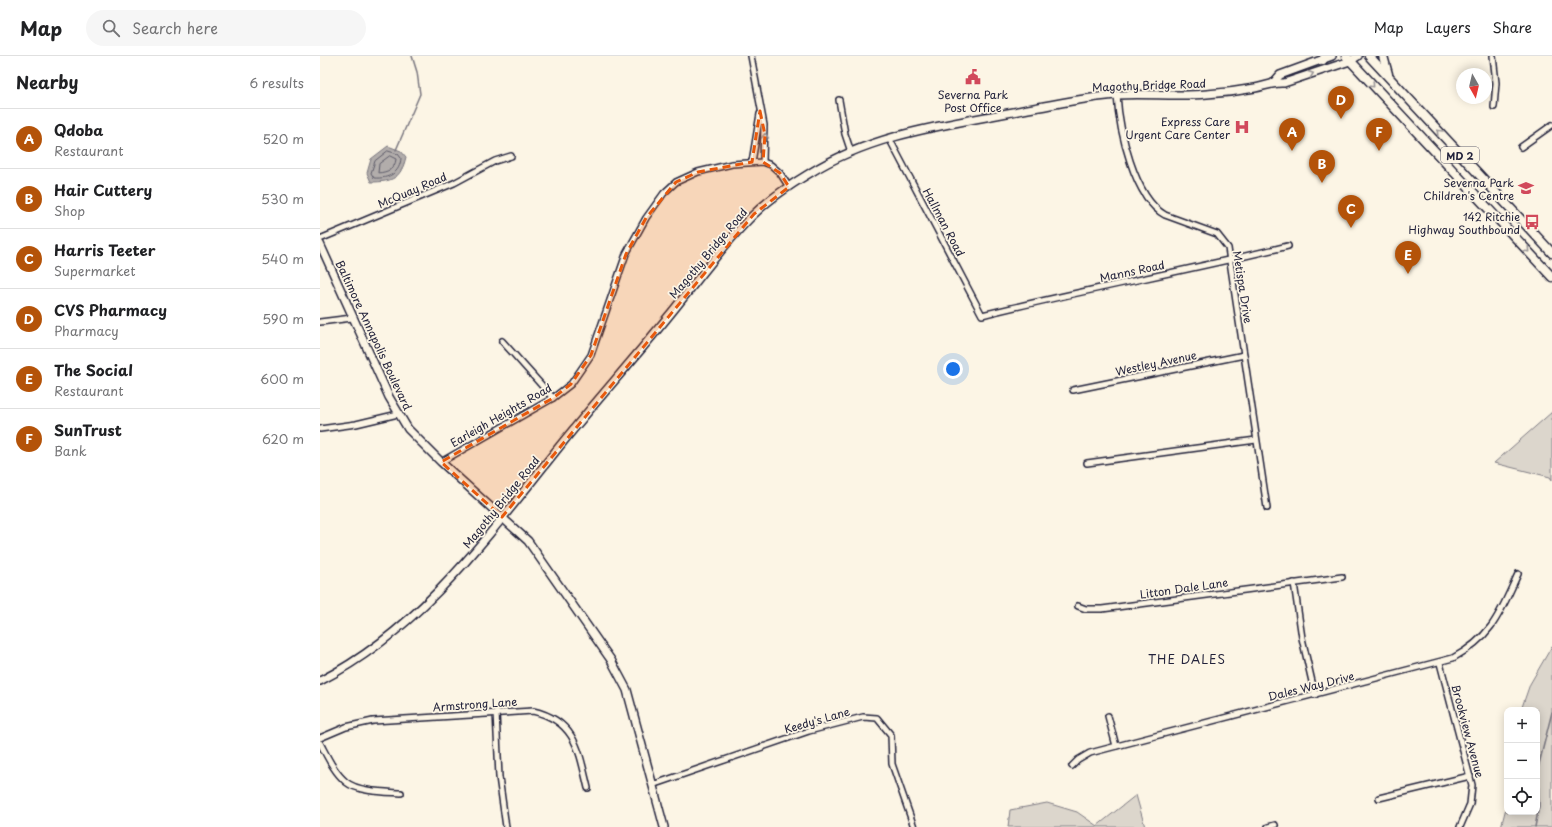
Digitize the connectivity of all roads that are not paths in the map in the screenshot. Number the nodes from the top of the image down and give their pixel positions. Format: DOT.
graph roads {
  1 [pos="751,56"];
  2 [pos="1332,56"];
  3 [pos="1358,56"];
  4 [pos="1369,56"];
  5 [pos="1383,56"];
  6 [pos="1493,56"];
  7 [pos="1324,58"];
  8 [pos="1348,59"];
  9 [pos="1389,78"];
  10 [pos="1274,82"];
  11 [pos="1117,95"];
  12 [pos="839,100"];
  13 [pos="1494,107"];
  14 [pos="760,111"];
  15 [pos="1552,125"];
  16 [pos="889,138"];
  17 [pos="1521,147"];
  18 [pos="851,152"];
  19 [pos="511,156"];
  20 [pos="752,162"];
  21 [pos="763,162"];
  22 [pos="789,187"];
  23 [pos="320,239"];
  24 [pos="320,244"];
  25 [pos="1288,246"];
  26 [pos="1552,253"];
  27 [pos="1230,260"];
  28 [pos="1552,277"];
  29 [pos="982,315"];
  30 [pos="352,318"];
  31 [pos="320,322"];
  32 [pos="502,341"];
  33 [pos="1244,355"];
  34 [pos="1072,390"];
  35 [pos="553,398"];
  36 [pos="398,414"];
  37 [pos="320,429"];
  38 [pos="1256,440"];
  39 [pos="441,462"];
  40 [pos="1087,463"];
  41 [pos="1267,508"];
  42 [pos="502,517"];
  43 [pos="1518,574"];
  44 [pos="1342,577"];
  45 [pos="1294,583"];
  46 [pos="1078,606"];
  47 [pos="1440,663"];
  48 [pos="320,681"];
  49 [pos="1316,695"];
  50 [pos="496,712"];
  51 [pos="1108,716"];
  52 [pos="320,738"];
  53 [pos="320,743"];
  54 [pos="1116,746"];
  55 [pos="1072,766"];
  56 [pos="1470,776"];
  57 [pos="652,785"];
  58 [pos="588,788"];
  59 [pos="401,793"];
  60 [pos="1379,798"];
  61 [pos="1275,825"];
  62 [pos="506,827"];
  63 [pos="664,827"];
  64 [pos="914,827"];
  65 [pos="1268,827"];
  66 [pos="1460,827"];
  1 -- 14 [label="street"];
  2 -- 7 [label="main road, Magothy Bridge Road"];
  3 -- 8 [label="main road, Magothy Bridge Road"];
  4 -- 9 [label="highway, MD 2"];
  5 -- 9 [label="highway"];
  6 -- 13 [label="street"];
  7 -- 10 [label="main road, Magothy Bridge Road"];
  10 -- 8 [label="main road, Magothy Bridge Road, one-way"];
  8 -- 28 [label="highway, MD 2, one-way"];
  26 -- 9 [label="highway, MD 2, one-way"];
  10 -- 11 [label="main road, Magothy Bridge Road"];
  11 -- 16 [label="main road, Magothy Bridge Road"];
  11 -- 27 [label="street, Metispa Drive"];
  12 -- 18 [label="street"];
  14 -- 20 [label="street"];
  21 -- 14 [label="street, one-way"];
  15 -- 17 [label="street"];
  16 -- 18 [label="main road, Magothy Bridge Road"];
  16 -- 29 [label="street, Hallman Road"];
  18 -- 22 [label="main road, Magothy Bridge Road"];
  19 -- 23 [label="street, McQuay Road"];
  20 -- 21 [label="street, Earleigh Heights Road"];
  20 -- 35 [label="street, Earleigh Heights Road"];
  21 -- 22 [label="street"];
  22 -- 42 [label="main road, Magothy Bridge Road"];
  24 -- 30 [label="main road, Baltimore Annapolis Boulevard"];
  25 -- 27 [label="street, Manns Road"];
  27 -- 29 [label="street, Manns Road"];
  27 -- 33 [label="street, Metispa Drive"];
  30 -- 31 [label="street"];
  30 -- 36 [label="main road, Baltimore Annapolis Boulevard"];
  32 -- 35 [label="street"];
  33 -- 34 [label="street, Westley Avenue"];
  33 -- 38 [label="street, Metispa Drive"];
  35 -- 39 [label="street, Earleigh Heights Road"];
  36 -- 37 [label="street"];
  36 -- 39 [label="main road, Baltimore Annapolis Boulevard"];
  38 -- 40 [label="street"];
  38 -- 41 [label="street, Metispa Drive"];
  39 -- 42 [label="main road, Baltimore Annapolis Boulevard"];
  42 -- 48 [label="main road, Magothy Bridge Road"];
  42 -- 57 [label="main road, Baltimore Annapolis Boulevard"];
  43 -- 47 [label="street, Dales Way Drive"];
  44 -- 45 [label="street, Litton Dale Lane"];
  45 -- 46 [label="street, Litton Dale Lane"];
  45 -- 49 [label="street"];
  47 -- 49 [label="street, Dales Way Drive"];
  47 -- 56 [label="street, Brookview Avenue"];
  49 -- 54 [label="street, Dales Way Drive"];
  50 -- 52 [label="street, Armstrong Lane"];
  50 -- 58 [label="street, Armstrong Lane"];
  50 -- 62 [label="street"];
  51 -- 54 [label="street"];
  53 -- 59 [label="street"];
  54 -- 55 [label="street, Dales Way Drive"];
  56 -- 60 [label="street"];
  56 -- 66 [label="street, Brookview Avenue"];
  57 -- 63 [label="main road, Baltimore Annapolis Boulevard"];
  57 -- 64 [label="street, Keedy's Lane"];
  61 -- 65 [label="street"];
}
